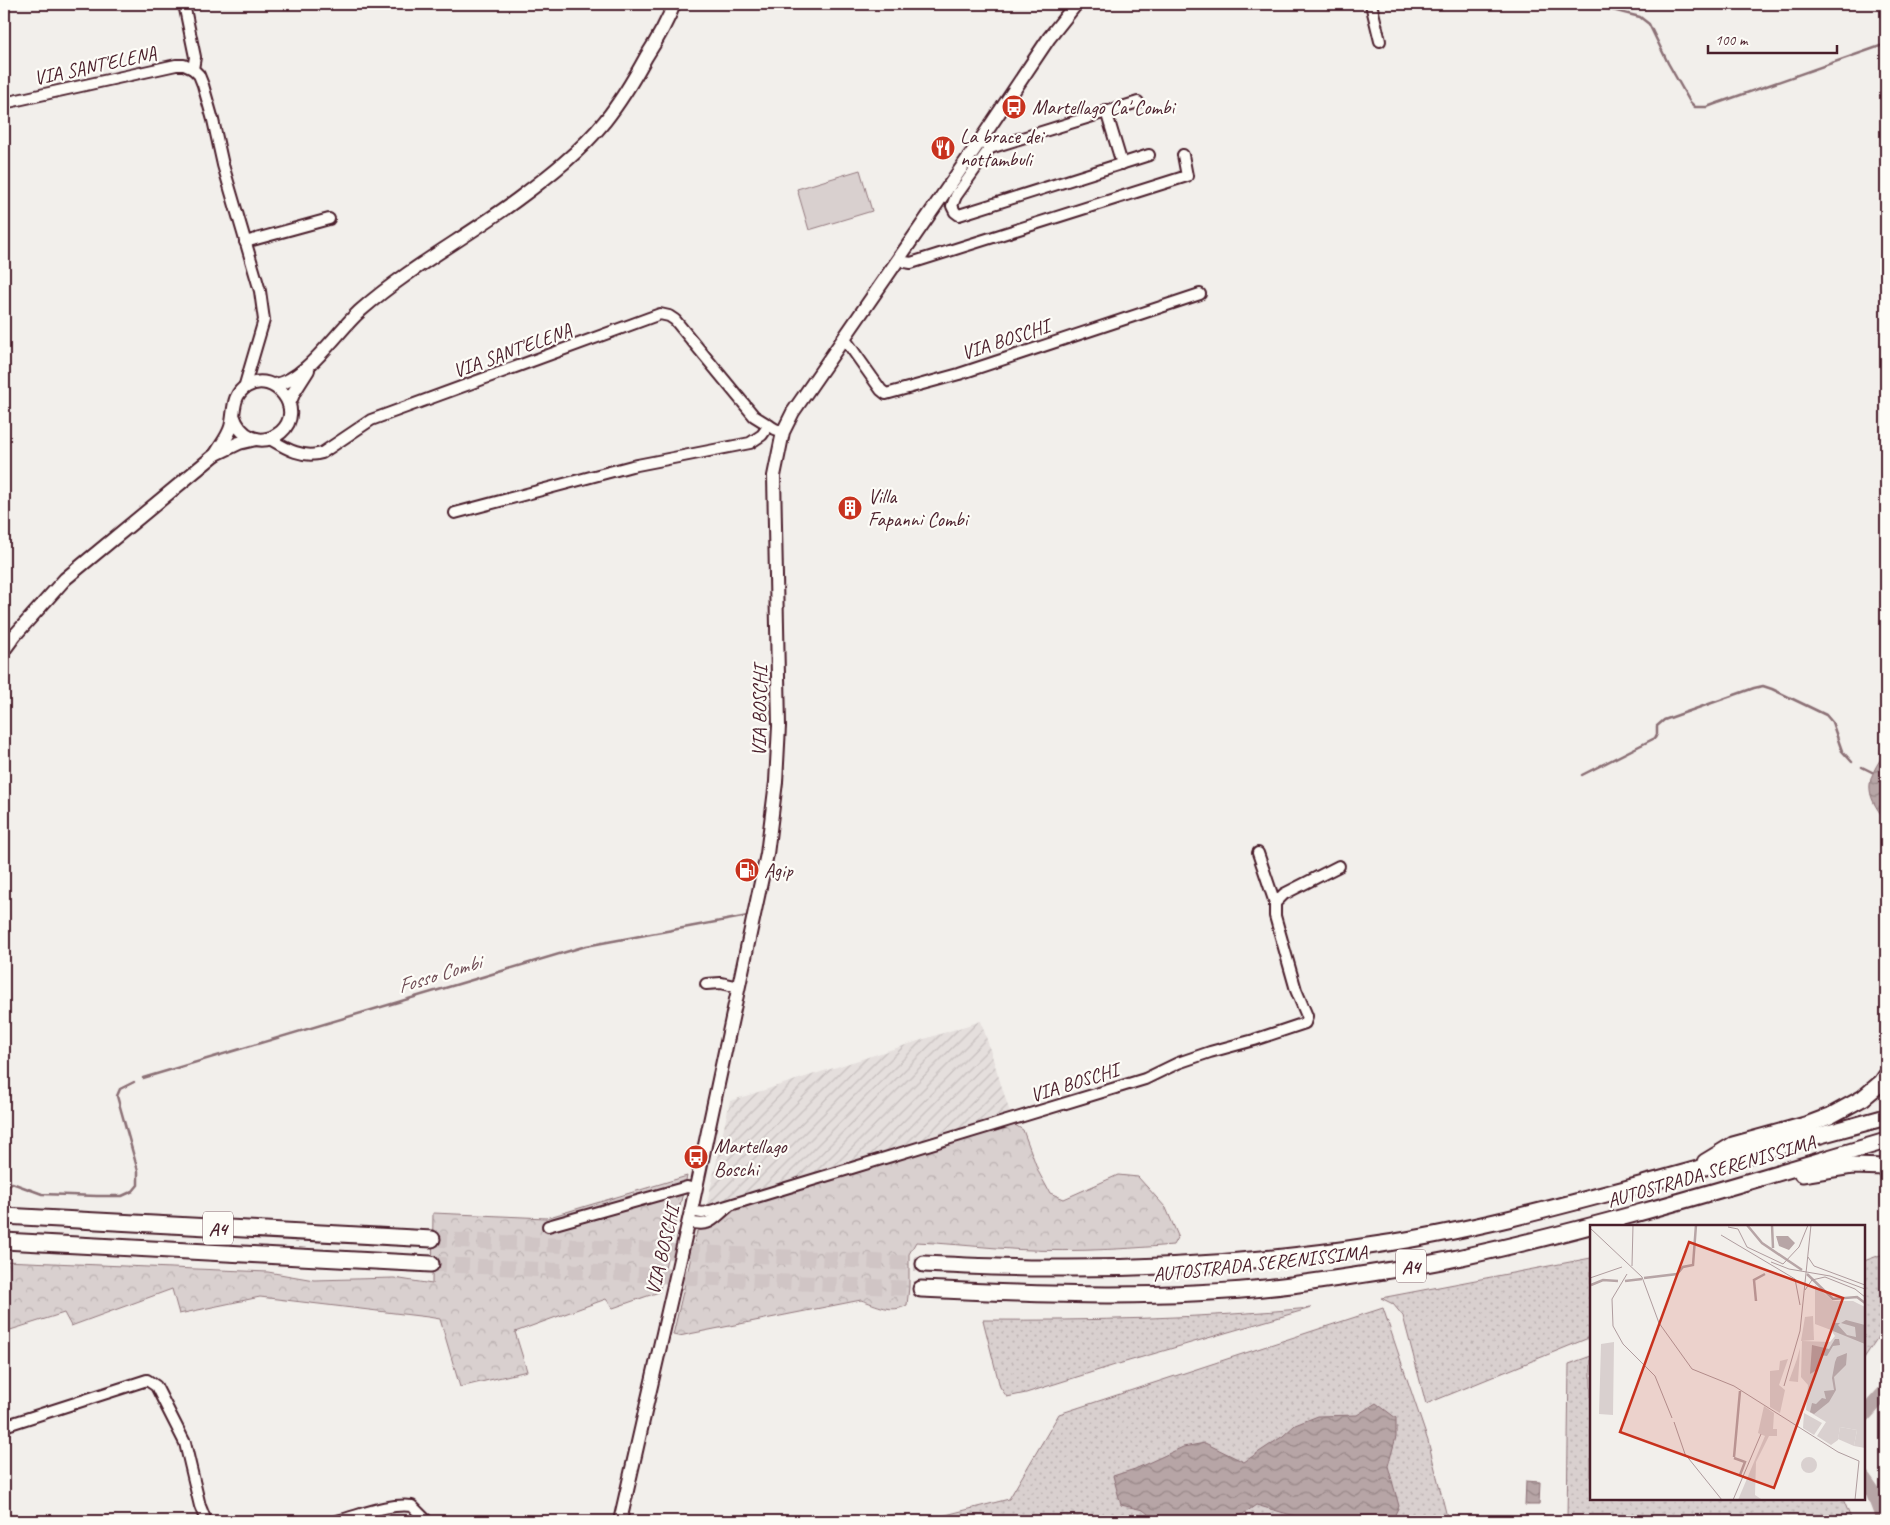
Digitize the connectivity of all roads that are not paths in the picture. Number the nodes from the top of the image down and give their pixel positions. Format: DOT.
graph roads {
  1 [pos="184,4"];
  2 [pos="674,4"];
  3 [pos="1076,4"];
  4 [pos="1371,4"];
  5 [pos="1380,41"];
  6 [pos="194,69"];
  7 [pos="1138,102"];
  8 [pos="4,103"];
  9 [pos="1106,111"];
  10 [pos="985,145"];
  11 [pos="1149,155"];
  12 [pos="1183,155"];
  13 [pos="1122,164"];
  14 [pos="329,219"];
  15 [pos="245,242"];
  16 [pos="899,259"];
  17 [pos="1200,294"];
  18 [pos="843,339"];
  19 [pos="253,356"];
  20 [pos="313,361"];
  21 [pos="270,384"];
  22 [pos="244,388"];
  23 [pos="289,404"];
  24 [pos="233,415"];
  25 [pos="769,425"];
  26 [pos="286,427"];
  27 [pos="783,432"];
  28 [pos="262,439"];
  29 [pos="295,452"];
  30 [pos="216,454"];
  31 [pos="455,513"];
  32 [pos="4,650"];
  33 [pos="1258,854"];
  34 [pos="1339,866"];
  35 [pos="1276,903"];
  36 [pos="706,984"];
  37 [pos="739,987"];
  38 [pos="1886,1076"];
  39 [pos="1886,1117"];
  40 [pos="1886,1141"];
  41 [pos="1886,1167"];
  42 [pos="1691,1171"];
  43 [pos="695,1189"];
  44 [pos="1698,1196"];
  45 [pos="4,1216"];
  46 [pos="689,1217"];
  47 [pos="1595,1225"];
  48 [pos="548,1226"];
  49 [pos="1590,1226"];
  50 [pos="432,1239"];
  51 [pos="4,1241"];
  52 [pos="432,1264"];
  53 [pos="924,1264"];
  54 [pos="921,1290"];
  55 [pos="4,1426"];
  56 [pos="206,1521"];
  57 [pos="337,1521"];
  58 [pos="427,1521"];
  59 [pos="620,1521"];
  1 -- 6 [label="street"];
  2 -- 20 [label="main road"];
  3 -- 10 [label="main road, VIA BOSCHI"];
  4 -- 5 [label="street"];
  6 -- 8 [label="street, VIA SANT'ELENA"];
  6 -- 15 [label="street"];
  7 -- 9 [label="street"];
  9 -- 10 [label="street"];
  9 -- 13 [label="street"];
  10 -- 13 [label="street, VIA BOSCHI"];
  10 -- 16 [label="main road, VIA BOSCHI"];
  11 -- 13 [label="street, VIA BOSCHI"];
  12 -- 16 [label="street"];
  14 -- 15 [label="street"];
  15 -- 19 [label="street"];
  16 -- 18 [label="main road, VIA BOSCHI"];
  17 -- 18 [label="street, VIA BOSCHI"];
  18 -- 27 [label="main road, VIA BOSCHI"];
  19 -- 21 [label="street"];
  19 -- 22 [label="street"];
  20 -- 21 [label="main road"];
  20 -- 23 [label="main road"];
  21 -- 22 [label="main road"];
  21 -- 23 [label="main road"];
  22 -- 24 [label="main road"];
  23 -- 26 [label="main road"];
  24 -- 28 [label="main road"];
  24 -- 30 [label="main road"];
  25 -- 27 [label="street"];
  25 -- 29 [label="street, VIA SANT'ELENA"];
  25 -- 31 [label="street"];
  26 -- 28 [label="main road"];
  26 -- 29 [label="street"];
  27 -- 37 [label="main road, VIA BOSCHI"];
  28 -- 29 [label="street"];
  28 -- 30 [label="main road"];
  30 -- 32 [label="main road"];
  33 -- 35 [label="street, VIA BOSCHI"];
  34 -- 35 [label="street"];
  35 -- 46 [label="street, VIA BOSCHI"];
  36 -- 37 [label="street"];
  37 -- 43 [label="main road, VIA BOSCHI"];
  38 -- 42 [label="highway"];
  39 -- 42 [label="highway, AUTOSTRADA SERENISSIMA / A4"];
  40 -- 44 [label="highway, AUTOSTRADA SERENISSIMA / A4"];
  41 -- 44 [label="highway"];
  42 -- 53 [label="highway, AUTOSTRADA SERENISSIMA / A4"];
  43 -- 46 [label="main road, VIA BOSCHI"];
  43 -- 48 [label="street"];
  44 -- 47 [label="highway, AUTOSTRADA SERENISSIMA / A4"];
  45 -- 50 [label="highway, A4"];
  46 -- 59 [label="main road, VIA BOSCHI"];
  49 -- 54 [label="highway, AUTOSTRADA SERENISSIMA / A4"];
  51 -- 52 [label="highway, A4"];
  55 -- 56 [label="street"];
  57 -- 58 [label="street"];
}
